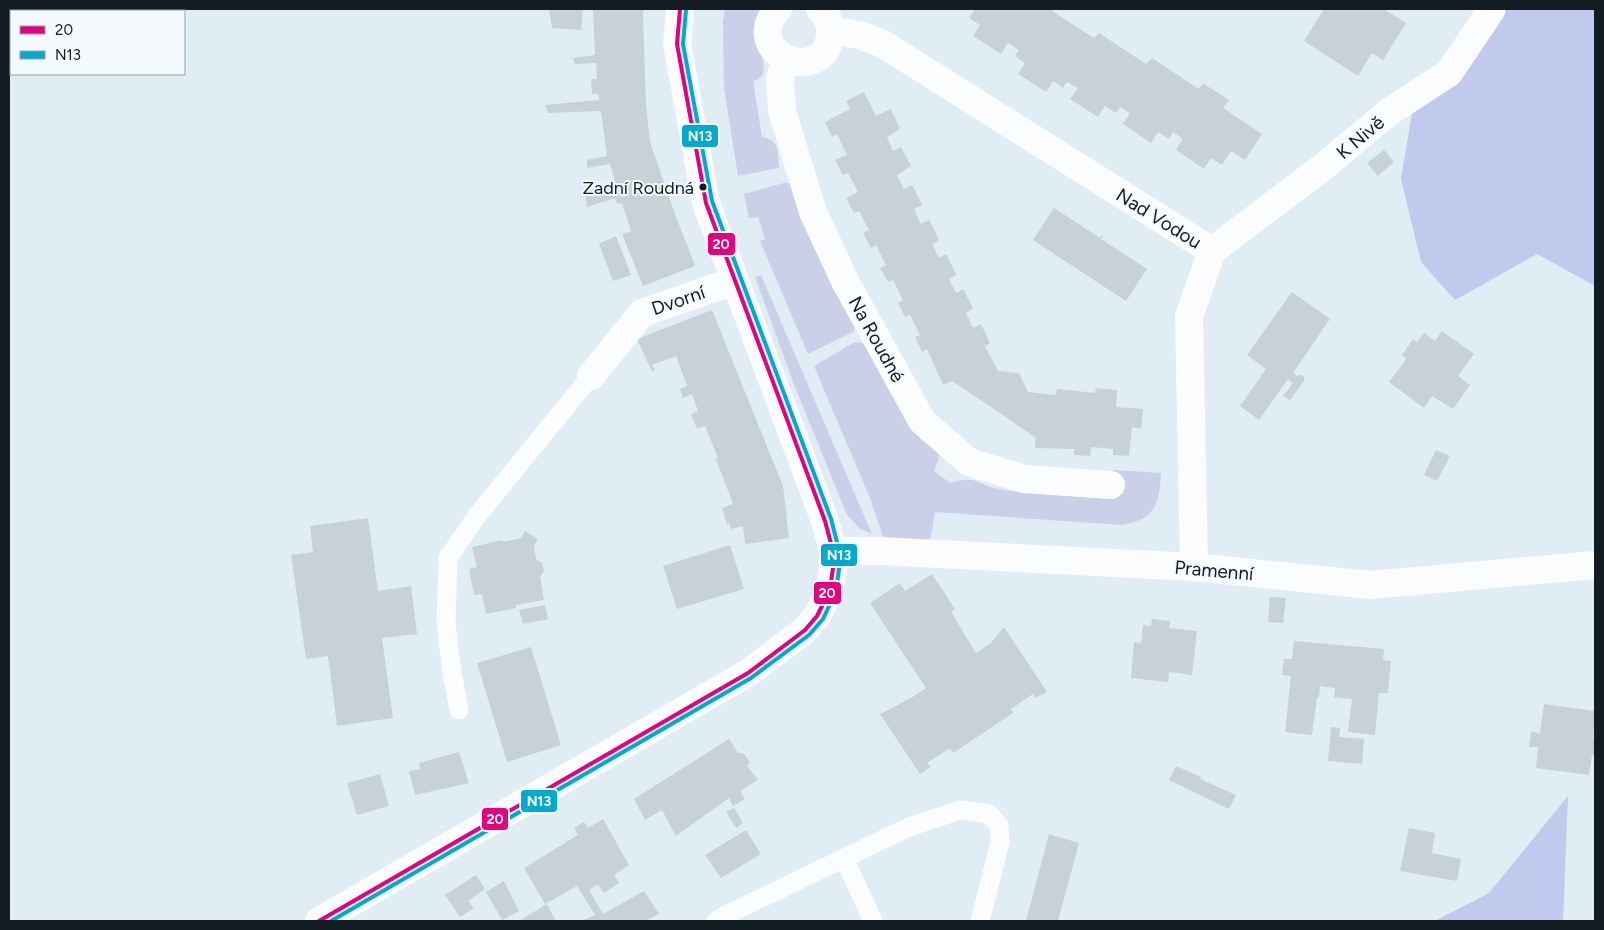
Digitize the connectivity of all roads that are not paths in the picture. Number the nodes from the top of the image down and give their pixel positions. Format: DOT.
graph roads {
  1 [pos="680,9"];
  2 [pos="778,9"];
  3 [pos="1492,9"];
  4 [pos="825,19"];
  5 [pos="785,59"];
  6 [pos="1212,251"];
  7 [pos="734,281"];
  8 [pos="591,376"];
  9 [pos="1111,485"];
  10 [pos="833,550"];
  11 [pos="1595,565"];
  12 [pos="1194,567"];
  13 [pos="459,710"];
  14 [pos="844,858"];
  15 [pos="319,921"];
  16 [pos="716,921"];
  17 [pos="872,921"];
  18 [pos="980,921"];
  1 -- 7 [label="street"];
  2 -- 5 [label="street"];
  3 -- 6 [label="street, K Nivě"];
  4 -- 5 [label="street"];
  4 -- 6 [label="street, Nad Vodou"];
  5 -- 9 [label="street, Na Roudné"];
  6 -- 12 [label="street, Nad Vodou"];
  7 -- 8 [label="street, Dvorní"];
  7 -- 10 [label="street"];
  8 -- 13 [label="lane"];
  10 -- 12 [label="street, Pramenní"];
  10 -- 15 [label="street"];
  11 -- 12 [label="street, Pramenní"];
  14 -- 16 [label="lane"];
  14 -- 17 [label="lane"];
  14 -- 18 [label="lane"];
}
